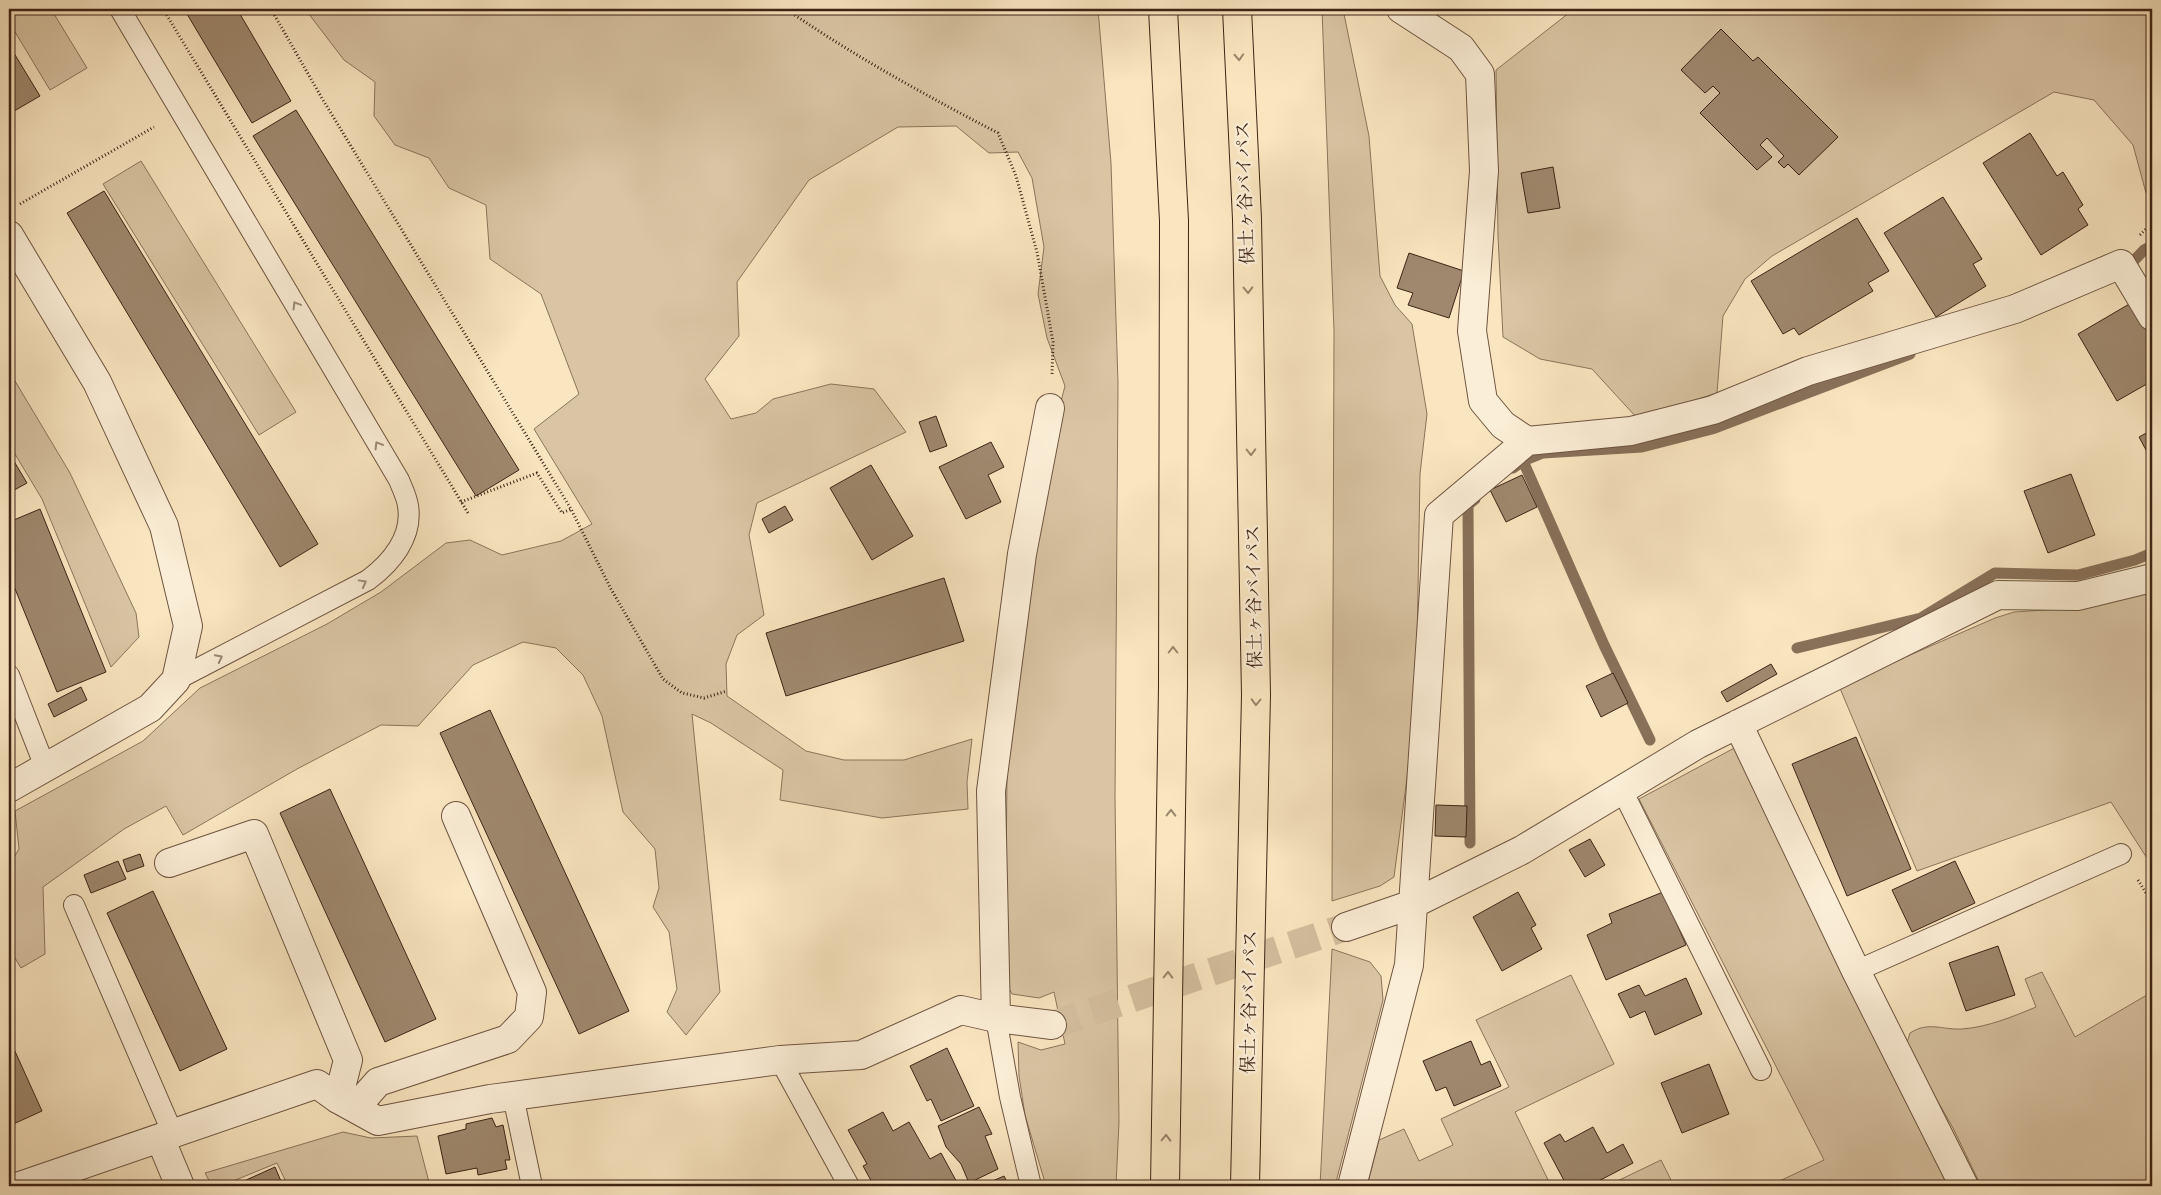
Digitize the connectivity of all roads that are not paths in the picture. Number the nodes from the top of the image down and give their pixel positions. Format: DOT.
graph roads {
  1 [pos="120,9"];
  2 [pos="1163,9"];
  3 [pos="1237,9"];
  4 [pos="1401,9"];
  5 [pos="9,235"];
  6 [pos="2152,316"];
  7 [pos="1050,408"];
  8 [pos="1527,441"];
  9 [pos="2152,578"];
  10 [pos="9,675"];
  11 [pos="176,680"];
  12 [pos="1738,724"];
  13 [pos="45,768"];
  14 [pos="9,788"];
  15 [pos="1622,790"];
  16 [pos="456,816"];
  17 [pos="2121,854"];
  18 [pos="169,863"];
  19 [pos="1413,904"];
  20 [pos="74,905"];
  21 [pos="1346,927"];
  22 [pos="1856,971"];
  23 [pos="996,1018"];
  24 [pos="1052,1025"];
  25 [pos="780,1060"];
  26 [pos="1762,1070"];
  27 [pos="513,1096"];
  28 [pos="349,1105"];
  29 [pos="167,1136"];
  30 [pos="20,1186"];
  31 [pos="180,1186"];
  32 [pos="532,1186"];
  33 [pos="849,1186"];
  34 [pos="1032,1186"];
  35 [pos="1165,1186"];
  36 [pos="1245,1186"];
  37 [pos="1352,1186"];
  38 [pos="1964,1186"];
  11 -- 1 [label="lane, one-way"];
  35 -- 2 [label="highway, one-way"];
  3 -- 36 [label="highway, 保土ヶ谷バイパス, one-way"];
  4 -- 8 [label="street"];
  5 -- 11 [label="street"];
  6 -- 8 [label="street"];
  7 -- 23 [label="street"];
  8 -- 19 [label="street"];
  9 -- 12 [label="street"];
  10 -- 13 [label="lane"];
  11 -- 13 [label="street"];
  12 -- 15 [label="street"];
  12 -- 22 [label="street"];
  13 -- 14 [label="street"];
  15 -- 19 [label="street"];
  15 -- 26 [label="lane"];
  16 -- 28 [label="street"];
  17 -- 22 [label="lane"];
  18 -- 28 [label="street"];
  19 -- 21 [label="street"];
  19 -- 37 [label="street"];
  20 -- 29 [label="lane"];
  22 -- 38 [label="street"];
  23 -- 24 [label="street"];
  23 -- 25 [label="street"];
  23 -- 34 [label="lane"];
  25 -- 27 [label="street"];
  25 -- 33 [label="lane"];
  27 -- 28 [label="street"];
  27 -- 32 [label="lane"];
  28 -- 29 [label="street"];
  29 -- 30 [label="street"];
  29 -- 31 [label="street"];
}
